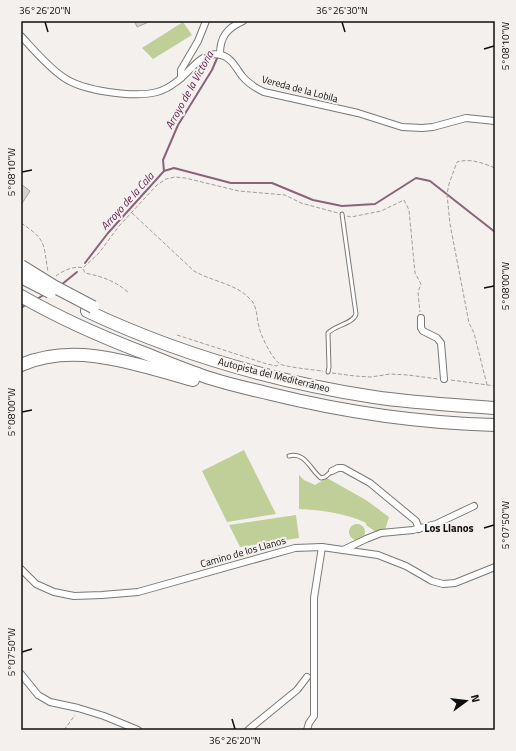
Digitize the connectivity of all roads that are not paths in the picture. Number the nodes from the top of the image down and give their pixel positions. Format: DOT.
graph roads {
  1 [pos="206,21"];
  2 [pos="243,21"];
  3 [pos="21,36"];
  4 [pos="220,54"];
  5 [pos="181,78"];
  6 [pos="495,121"];
  7 [pos="342,214"];
  8 [pos="21,266"];
  9 [pos="21,277"];
  10 [pos="21,296"];
  11 [pos="90,309"];
  12 [pos="421,318"];
  13 [pos="21,365"];
  14 [pos="328,372"];
  15 [pos="444,380"];
  16 [pos="300,401"];
  17 [pos="495,408"];
  18 [pos="495,425"];
  19 [pos="289,456"];
  20 [pos="332,471"];
  21 [pos="474,506"];
  22 [pos="419,529"];
  23 [pos="322,547"];
  24 [pos="343,550"];
  25 [pos="495,567"];
  26 [pos="21,569"];
  27 [pos="21,674"];
  28 [pos="307,677"];
  29 [pos="138,730"];
  30 [pos="248,730"];
  31 [pos="307,730"];
  1 -- 5 [label="street"];
  2 -- 4 [label="street"];
  3 -- 5 [label="street"];
  4 -- 5 [label="street"];
  4 -- 6 [label="street, Vereda de la Lobila"];
  7 -- 14 [label="lane"];
  8 -- 11 [label="highway, bridge"];
  9 -- 11 [label="highway, Autopista del Mediterráneo, bridge"];
  10 -- 16 [label="highway, Autopista del Mediterráneo"];
  11 -- 17 [label="highway, Autopista del Mediterráneo"];
  12 -- 15 [label="street"];
  13 -- 16 [label="highway"];
  16 -- 18 [label="highway, Autopista del Mediterráneo"];
  19 -- 20 [label="lane"];
  20 -- 22 [label="street"];
  21 -- 22 [label="street"];
  22 -- 24 [label="street"];
  23 -- 24 [label="street, Camino de los Llanos"];
  23 -- 26 [label="street, Camino de los Llanos"];
  23 -- 31 [label="street"];
  24 -- 25 [label="street, Camino de los Llanos"];
  27 -- 29 [label="street"];
  28 -- 30 [label="street"];
}
